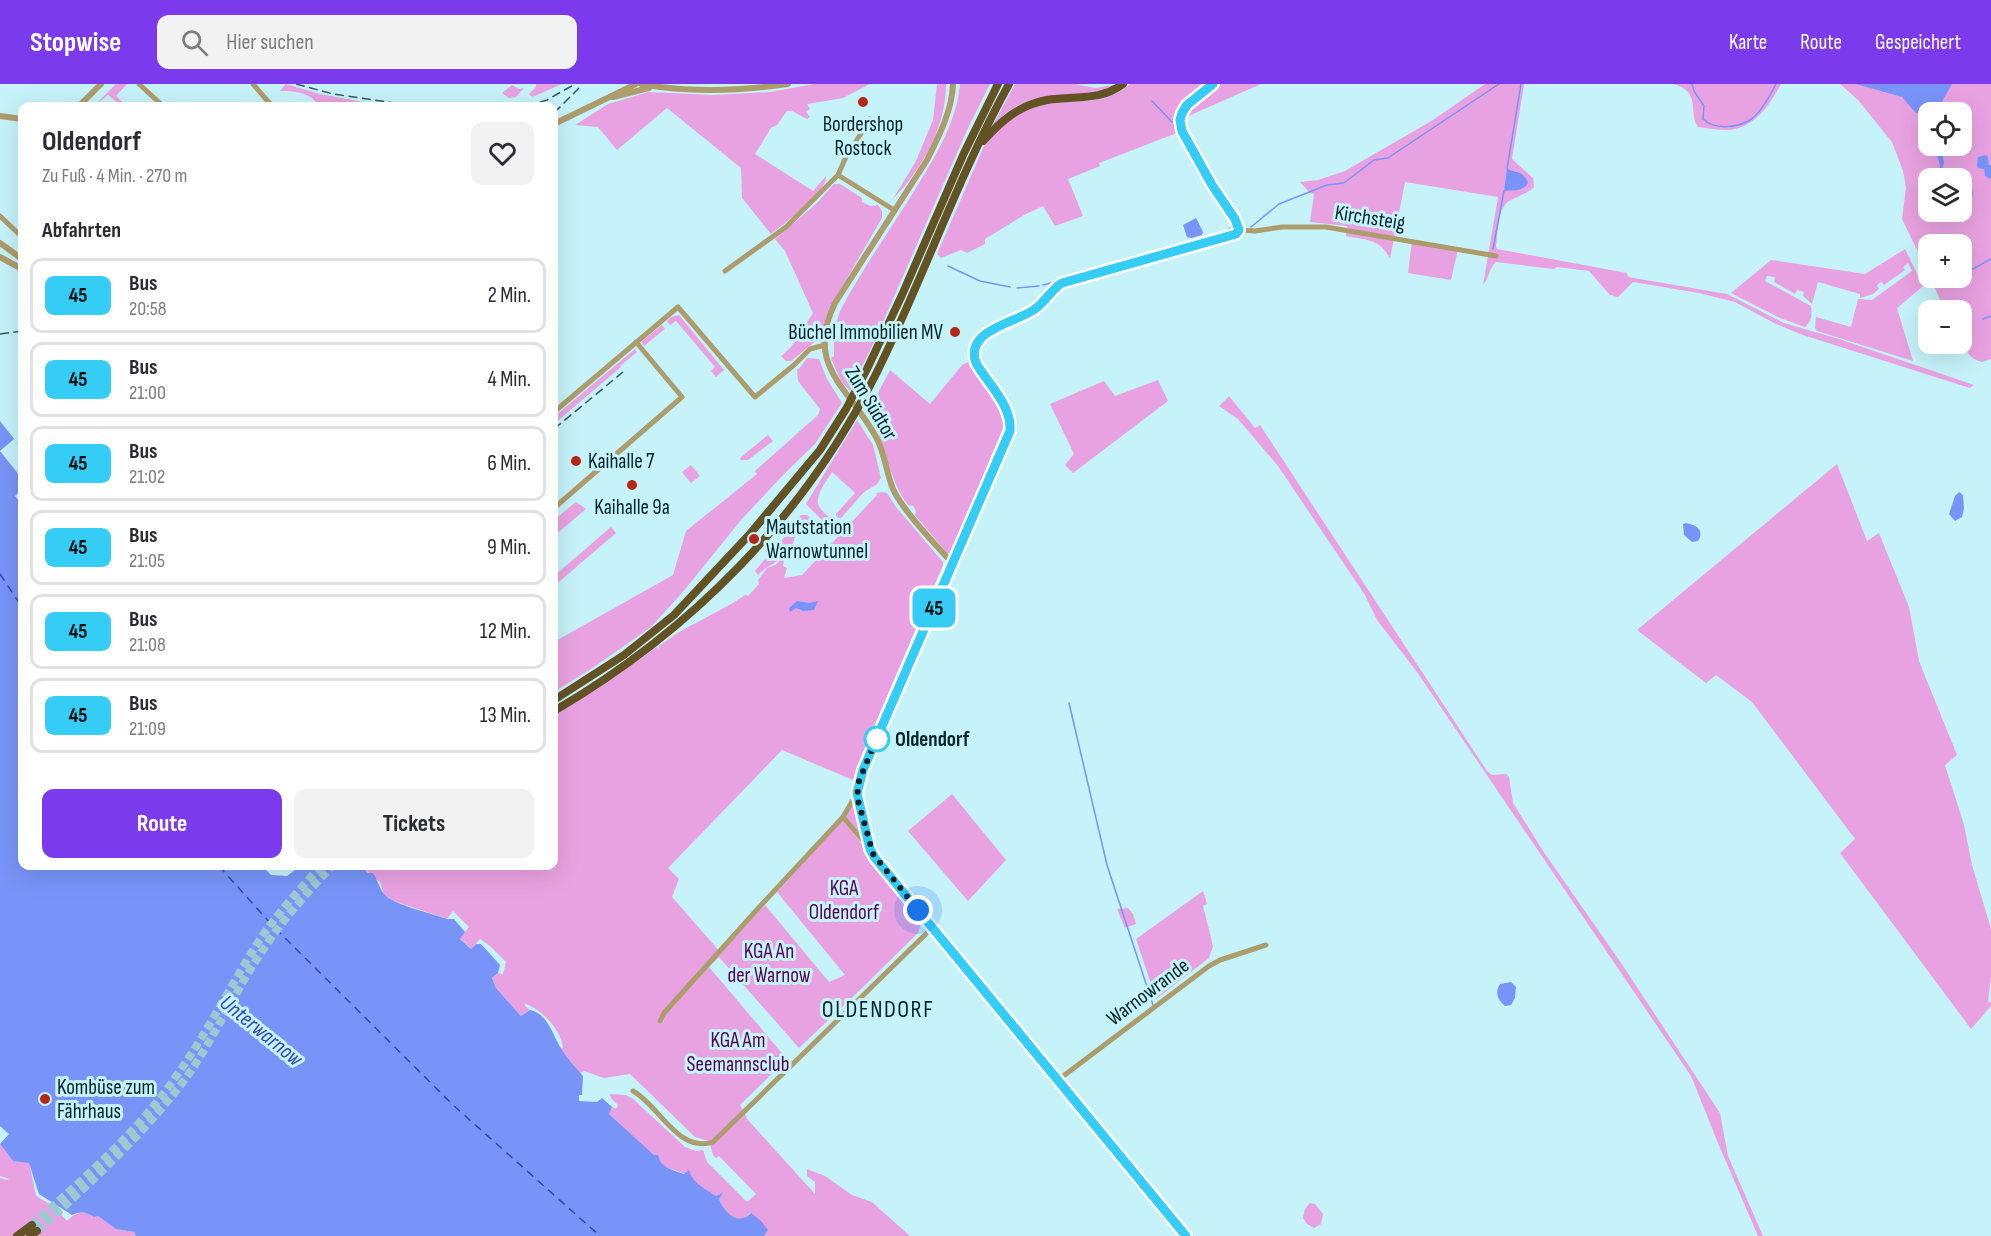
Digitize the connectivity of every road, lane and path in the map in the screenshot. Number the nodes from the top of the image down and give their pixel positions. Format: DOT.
graph roads {
  1 [pos="101,84"];
  2 [pos="139,84"];
  3 [pos="253,84"];
  4 [pos="636,84"];
  5 [pos="641,84"];
  6 [pos="788,84"];
  7 [pos="952,84"];
  8 [pos="998,84"];
  9 [pos="1009,84"];
  10 [pos="1123,84"];
  11 [pos="1213,84"];
  12 [pos="662,88"];
  13 [pos="609,98"];
  14 [pos="84,102"];
  15 [pos="159,102"];
  16 [pos="269,102"];
  17 [pos="0,116"];
  18 [pos="18,118"];
  19 [pos="870,119"];
  20 [pos="558,122"];
  21 [pos="976,148"];
  22 [pos="838,175"];
  23 [pos="894,210"];
  24 [pos="0,216"];
  25 [pos="1239,230"];
  26 [pos="18,233"];
  27 [pos="0,243"];
  28 [pos="18,256"];
  29 [pos="1496,256"];
  30 [pos="0,257"];
  31 [pos="18,267"];
  32 [pos="725,271"];
  33 [pos="636,342"];
  34 [pos="825,345"];
  35 [pos="558,409"];
  36 [pos="558,505"];
  37 [pos="953,564"];
  38 [pos="558,697"];
  39 [pos="558,708"];
  40 [pos="857,793"];
  41 [pos="843,817"];
  42 [pos="870,849"];
  43 [pos="933,927"];
  44 [pos="1266,945"];
  45 [pos="660,1021"];
  46 [pos="1058,1080"];
  47 [pos="633,1091"];
  48 [pos="33,1230"];
  49 [pos="17,1236"];
  50 [pos="1186,1236"];
  1 -- 14 [label="street"];
  2 -- 15 [label="street"];
  3 -- 16 [label="street"];
  4 -- 13 [label="street"];
  5 -- 12 [label="street"];
  6 -- 12 [label="street"];
  7 -- 23 [label="street, Zum Südtor"];
  8 -- 38 [label="highway"];
  9 -- 21 [label="highway"];
  10 -- 21 [label="highway"];
  11 -- 25 [label="street"];
  12 -- 13 [label="street"];
  13 -- 20 [label="street"];
  17 -- 18 [label="street"];
  19 -- 22 [label="street"];
  21 -- 39 [label="highway"];
  22 -- 23 [label="street"];
  22 -- 32 [label="street"];
  23 -- 34 [label="street, Zum Südtor"];
  24 -- 26 [label="street"];
  25 -- 29 [label="street, Kirchsteig"];
  25 -- 37 [label="street"];
  27 -- 28 [label="street"];
  30 -- 31 [label="street"];
  33 -- 34 [label="street"];
  33 -- 35 [label="street"];
  33 -- 36 [label="street"];
  34 -- 37 [label="street, Zum Südtor"];
  37 -- 40 [label="street"];
  40 -- 41 [label="street"];
  40 -- 42 [label="street"];
  41 -- 42 [label="street"];
  41 -- 45 [label="street"];
  42 -- 43 [label="street"];
  43 -- 46 [label="street"];
  43 -- 47 [label="street"];
  44 -- 46 [label="street, Warnowrande"];
  46 -- 50 [label="street"];
  48 -- 49 [label="highway"];
}
